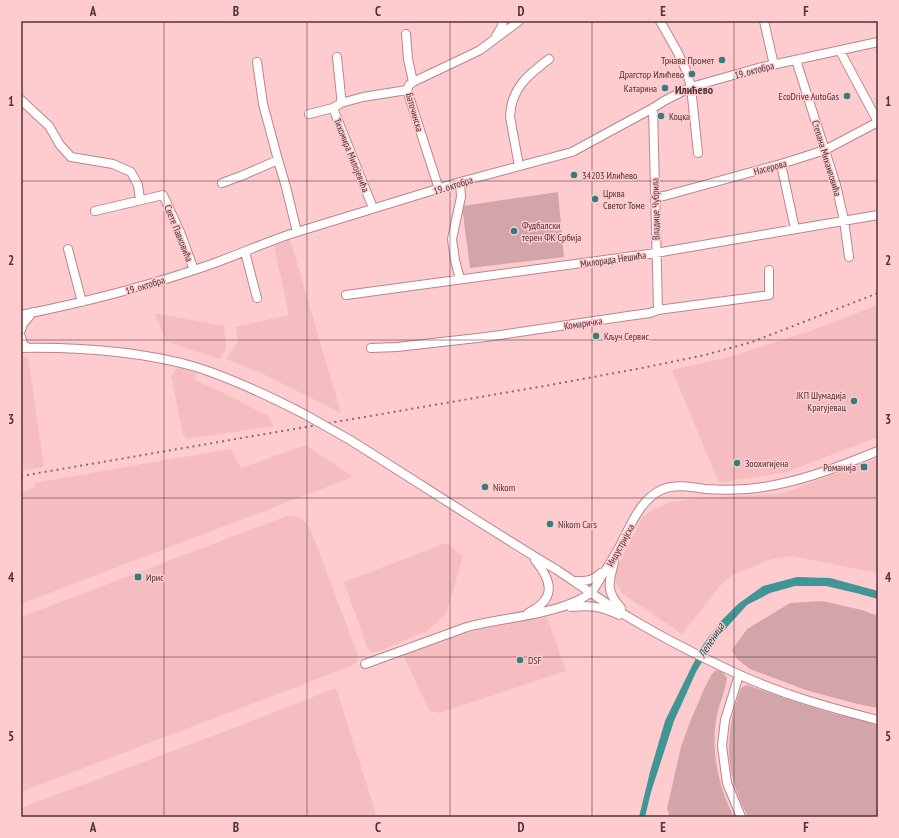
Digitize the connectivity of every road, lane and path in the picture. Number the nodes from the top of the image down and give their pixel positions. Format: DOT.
graph roads {
  1 [pos="503,21"];
  2 [pos="519,21"];
  3 [pos="660,21"];
  4 [pos="764,21"];
  5 [pos="406,34"];
  6 [pos="493,40"];
  7 [pos="878,42"];
  8 [pos="840,51"];
  9 [pos="338,58"];
  10 [pos="549,59"];
  11 [pos="796,60"];
  12 [pos="257,62"];
  13 [pos="774,65"];
  14 [pos="413,82"];
  15 [pos="691,87"];
  16 [pos="407,90"];
  17 [pos="21,100"];
  18 [pos="341,103"];
  19 [pos="333,108"];
  20 [pos="653,108"];
  21 [pos="309,114"];
  22 [pos="878,122"];
  23 [pos="825,150"];
  24 [pos="698,153"];
  25 [pos="278,160"];
  26 [pos="781,164"];
  27 [pos="519,166"];
  28 [pos="222,182"];
  29 [pos="460,182"];
  30 [pos="439,189"];
  31 [pos="656,197"];
  32 [pos="140,200"];
  33 [pos="373,208"];
  34 [pos="95,211"];
  35 [pos="878,215"];
  36 [pos="844,220"];
  37 [pos="795,229"];
  38 [pos="297,232"];
  39 [pos="68,249"];
  40 [pos="245,252"];
  41 [pos="656,253"];
  42 [pos="849,258"];
  43 [pos="194,270"];
  44 [pos="769,270"];
  45 [pos="460,279"];
  46 [pos="346,294"];
  47 [pos="257,298"];
  48 [pos="82,302"];
  49 [pos="658,310"];
  50 [pos="33,312"];
  51 [pos="21,315"];
  52 [pos="22,324"];
  53 [pos="21,337"];
  54 [pos="24,348"];
  55 [pos="371,348"];
  56 [pos="878,451"];
  57 [pos="616,553"];
  58 [pos="532,556"];
  59 [pos="607,568"];
  60 [pos="572,580"];
  61 [pos="592,592"];
  62 [pos="560,608"];
  63 [pos="521,616"];
  64 [pos="630,617"];
  65 [pos="653,631"];
  66 [pos="365,664"];
  67 [pos="740,675"];
  68 [pos="878,720"];
  69 [pos="741,817"];
  1 -- 6 [label="street"];
  2 -- 6 [label="street"];
  3 -- 15 [label="street"];
  4 -- 13 [label="street"];
  5 -- 14 [label="street, Баточинска"];
  6 -- 14 [label="street"];
  7 -- 8 [label="street, 19. октобра"];
  8 -- 11 [label="street, 19. октобра"];
  8 -- 22 [label="street"];
  9 -- 18 [label="street, Тихомира Милојевића"];
  10 -- 27 [label="street"];
  11 -- 13 [label="street, 19. октобра"];
  11 -- 23 [label="street, Степана Михаиловића"];
  12 -- 25 [label="street"];
  13 -- 15 [label="street, 19. октобра"];
  14 -- 16 [label="street, Баточинска"];
  15 -- 20 [label="street, 19. октобра"];
  15 -- 24 [label="street"];
  16 -- 18 [label="street"];
  16 -- 30 [label="street, Баточинска"];
  17 -- 32 [label="street"];
  18 -- 19 [label="street, Тихомира Милојевића"];
  19 -- 21 [label="street"];
  19 -- 33 [label="street, Тихомира Милојевића"];
  20 -- 27 [label="street, 19. октобра"];
  20 -- 31 [label="street, Владице Чубрила"];
  22 -- 23 [label="street, Насерова"];
  23 -- 26 [label="street, Насерова"];
  23 -- 36 [label="street, Степана Михаиловића"];
  25 -- 28 [label="street"];
  25 -- 38 [label="street"];
  26 -- 31 [label="street, Насерова"];
  26 -- 37 [label="street"];
  27 -- 29 [label="street, 19. октобра"];
  29 -- 30 [label="street, 19. октобра"];
  29 -- 45 [label="street"];
  30 -- 33 [label="street, 19. октобра"];
  31 -- 41 [label="street, Владице Чубрила"];
  32 -- 34 [label="street, Свете Павковића"];
  32 -- 43 [label="street, Свете Павковића"];
  33 -- 38 [label="street, 19. октобра"];
  35 -- 36 [label="street, Милорада Нешића"];
  36 -- 37 [label="street, Милорада Нешића"];
  36 -- 42 [label="street, Степана Михаиловића"];
  37 -- 41 [label="street, Милорада Нешића"];
  38 -- 40 [label="street, 19. октобра"];
  39 -- 48 [label="street"];
  40 -- 43 [label="street, 19. октобра"];
  40 -- 47 [label="street"];
  41 -- 45 [label="street, Милорада Нешића"];
  41 -- 49 [label="street, Владице Чубрила"];
  43 -- 48 [label="street, 19. октобра"];
  44 -- 49 [label="street, Комаричка"];
  45 -- 46 [label="street, Милорада Нешића"];
  48 -- 50 [label="street, 19. октобра"];
  49 -- 55 [label="street, Комаричка"];
  50 -- 51 [label="street, 19. октобра"];
  50 -- 52 [label="street"];
  53 -- 54 [label="street"];
  54 -- 58 [label="street, bridge"];
  56 -- 57 [label="street, Индустријска"];
  57 -- 59 [label="street, Индустријска"];
  57 -- 64 [label="street"];
  58 -- 60 [label="street"];
  58 -- 63 [label="street"];
  59 -- 60 [label="street"];
  59 -- 61 [label="street, Индустријска"];
  60 -- 61 [label="street"];
  61 -- 62 [label="street, Индустријска"];
  61 -- 64 [label="street"];
  62 -- 63 [label="street, Индустријска"];
  62 -- 65 [label="street"];
  63 -- 66 [label="street, Индустријска"];
  64 -- 65 [label="street"];
  65 -- 67 [label="street"];
  67 -- 68 [label="street"];
  67 -- 69 [label="street"];
}
